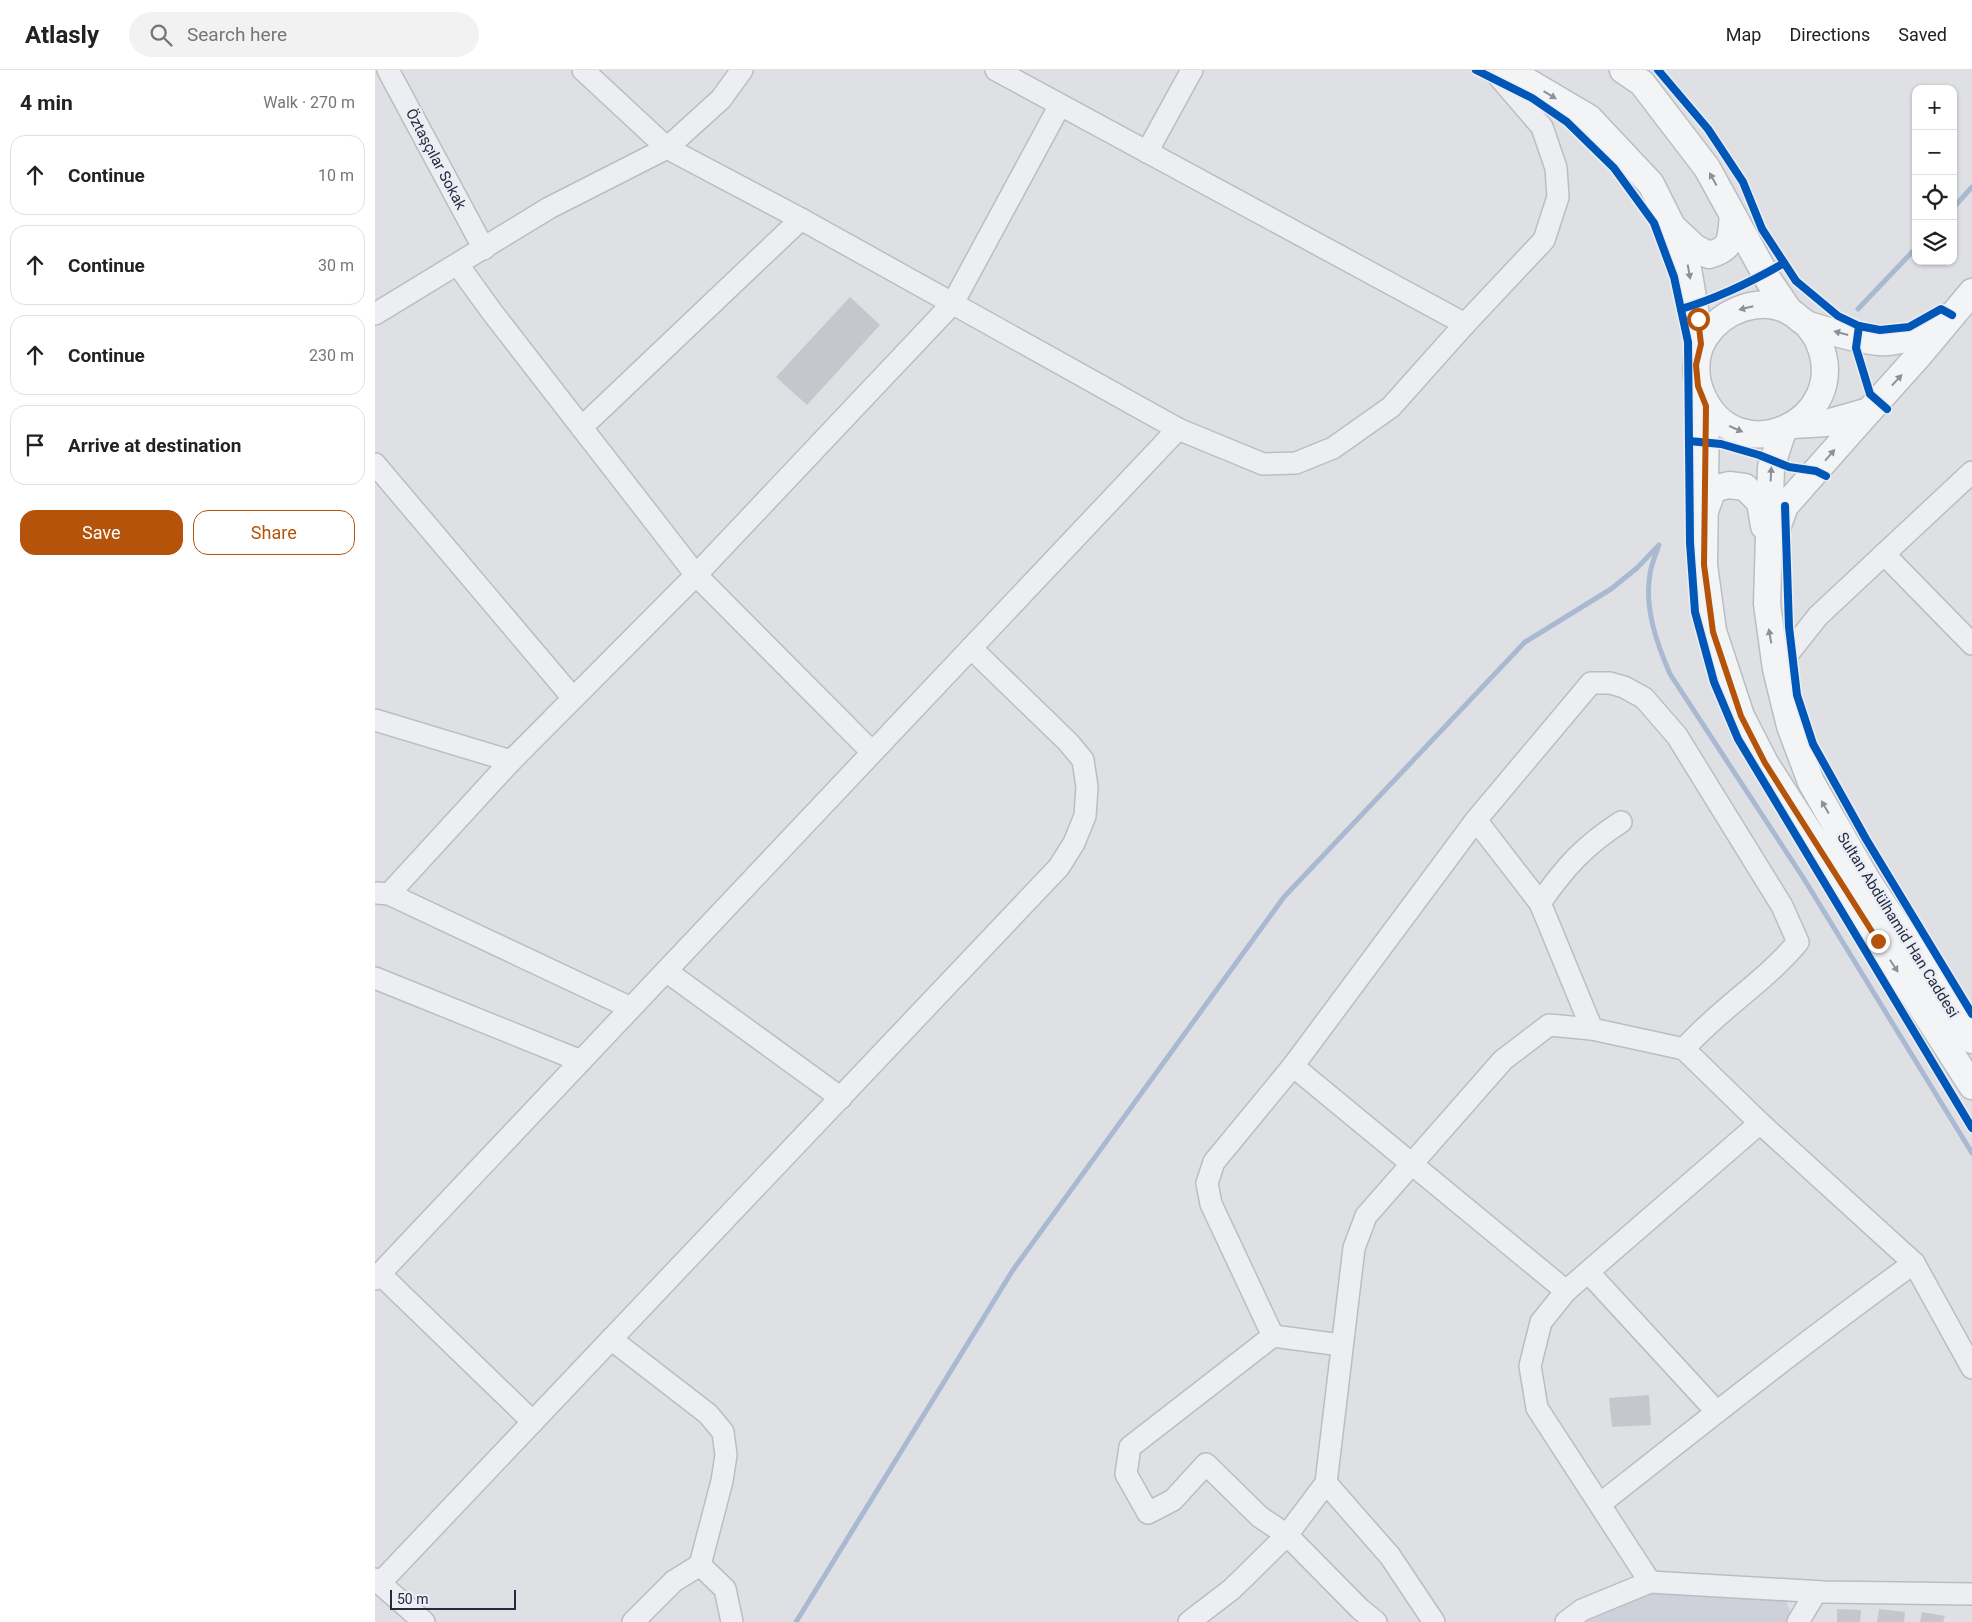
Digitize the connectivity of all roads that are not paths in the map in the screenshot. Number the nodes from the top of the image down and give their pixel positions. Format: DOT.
graph roads {
  1 [pos="388,70"];
  2 [pos="583,70"];
  3 [pos="741,70"];
  4 [pos="995,70"];
  5 [pos="1192,70"];
  6 [pos="1493,70"];
  7 [pos="1508,70"];
  8 [pos="1623,70"];
  9 [pos="1060,105"];
  10 [pos="667,148"];
  11 [pos="1147,152"];
  12 [pos="1733,216"];
  13 [pos="801,219"];
  14 [pos="1672,226"];
  15 [pos="484,249"];
  16 [pos="458,265"];
  17 [pos="1972,292"];
  18 [pos="953,303"];
  19 [pos="375,314"];
  20 [pos="1952,315"];
  21 [pos="1798,318"];
  22 [pos="1465,324"];
  23 [pos="1701,344"];
  24 [pos="1706,406"];
  25 [pos="1869,411"];
  26 [pos="582,427"];
  27 [pos="1788,428"];
  28 [pos="1178,429"];
  29 [pos="375,464"];
  30 [pos="1972,472"];
  31 [pos="1705,510"];
  32 [pos="1768,554"];
  33 [pos="1884,554"];
  34 [pos="696,575"];
  35 [pos="1972,644"];
  36 [pos="971,648"];
  37 [pos="1776,669"];
  38 [pos="573,698"];
  39 [pos="375,720"];
  40 [pos="872,752"];
  41 [pos="511,761"];
  42 [pos="1476,820"];
  43 [pos="1621,822"];
  44 [pos="382,894"];
  45 [pos="1540,903"];
  46 [pos="666,970"];
  47 [pos="375,978"];
  48 [pos="631,1008"];
  49 [pos="1592,1029"];
  50 [pos="1972,1040"];
  51 [pos="1684,1049"];
  52 [pos="581,1061"];
  53 [pos="1293,1066"];
  54 [pos="1972,1086"];
  55 [pos="841,1098"];
  56 [pos="1759,1123"];
  57 [pos="1412,1163"];
  58 [pos="1915,1263"];
  59 [pos="1589,1272"];
  60 [pos="377,1277"];
  61 [pos="1566,1291"];
  62 [pos="1273,1336"];
  63 [pos="611,1339"];
  64 [pos="1341,1345"];
  65 [pos="1972,1368"];
  66 [pos="1716,1411"];
  67 [pos="533,1422"];
  68 [pos="1326,1483"];
  69 [pos="1600,1504"];
  70 [pos="1287,1535"];
  71 [pos="700,1565"];
  72 [pos="377,1581"];
  73 [pos="1650,1582"];
  74 [pos="1816,1592"];
  75 [pos="1972,1594"];
  76 [pos="424,1622"];
  77 [pos="633,1622"];
  78 [pos="732,1622"];
  79 [pos="1189,1622"];
  80 [pos="1376,1622"];
  81 [pos="1434,1622"];
  82 [pos="1566,1622"];
  83 [pos="1798,1622"];
  1 -- 15 [label="street, Öztaşçılar Sokak"];
  2 -- 10 [label="street"];
  3 -- 10 [label="street"];
  4 -- 9 [label="street"];
  5 -- 11 [label="street"];
  6 -- 22 [label="street"];
  7 -- 14 [label="main road, one-way"];
  12 -- 8 [label="main road, one-way"];
  9 -- 11 [label="street"];
  9 -- 18 [label="street"];
  10 -- 13 [label="street"];
  10 -- 15 [label="street"];
  11 -- 22 [label="street"];
  12 -- 14 [label="main road"];
  12 -- 21 [label="main road"];
  13 -- 18 [label="street"];
  13 -- 26 [label="street"];
  14 -- 23 [label="main road, one-way"];
  15 -- 16 [label="street"];
  16 -- 19 [label="street"];
  16 -- 26 [label="street"];
  17 -- 20 [label="main road"];
  18 -- 28 [label="street"];
  18 -- 34 [label="street"];
  20 -- 21 [label="main road, one-way"];
  25 -- 20 [label="main road, one-way"];
  21 -- 23 [label="main road, one-way"];
  21 -- 27 [label="main road"];
  22 -- 28 [label="street"];
  23 -- 24 [label="main road"];
  24 -- 27 [label="main road, one-way"];
  24 -- 31 [label="main road, Sultan Abdülhamid Han Caddesi"];
  25 -- 27 [label="main road"];
  32 -- 25 [label="main road, one-way"];
  26 -- 34 [label="street"];
  32 -- 27 [label="main road, Sultan Abdülhamid Han Caddesi, one-way"];
  28 -- 36 [label="street"];
  29 -- 38 [label="street"];
  30 -- 33 [label="street"];
  31 -- 32 [label="main road"];
  31 -- 54 [label="main road, Sultan Abdülhamid Han Caddesi, one-way"];
  37 -- 32 [label="main road, Sultan Abdülhamid Han Caddesi, one-way"];
  33 -- 35 [label="street"];
  33 -- 37 [label="street"];
  34 -- 38 [label="street"];
  34 -- 40 [label="street"];
  36 -- 40 [label="street"];
  36 -- 55 [label="street"];
  50 -- 37 [label="main road, Sultan Abdülhamid Han Caddesi, one-way"];
  38 -- 41 [label="street"];
  39 -- 41 [label="street"];
  40 -- 46 [label="street"];
  41 -- 44 [label="street"];
  42 -- 45 [label="street"];
  42 -- 51 [label="street"];
  42 -- 53 [label="street"];
  43 -- 45 [label="street"];
  44 -- 48 [label="street"];
  45 -- 49 [label="street"];
  46 -- 48 [label="street"];
  46 -- 55 [label="street"];
  47 -- 52 [label="street"];
  48 -- 52 [label="street"];
  49 -- 51 [label="street"];
  49 -- 57 [label="street"];
  51 -- 56 [label="street"];
  52 -- 60 [label="street"];
  53 -- 57 [label="street"];
  53 -- 62 [label="street"];
  55 -- 63 [label="street"];
  56 -- 58 [label="street"];
  56 -- 59 [label="street"];
  57 -- 61 [label="street"];
  57 -- 64 [label="street"];
  58 -- 65 [label="street"];
  58 -- 66 [label="street"];
  59 -- 61 [label="street"];
  59 -- 66 [label="street"];
  60 -- 67 [label="street"];
  61 -- 69 [label="street"];
  62 -- 64 [label="street"];
  62 -- 70 [label="street"];
  63 -- 67 [label="street"];
  63 -- 71 [label="street"];
  64 -- 68 [label="street"];
  66 -- 69 [label="street"];
  67 -- 72 [label="street"];
  68 -- 70 [label="street"];
  68 -- 81 [label="street"];
  69 -- 73 [label="street"];
  70 -- 79 [label="street"];
  70 -- 80 [label="street"];
  71 -- 77 [label="street"];
  71 -- 78 [label="street"];
  72 -- 76 [label="street"];
  73 -- 74 [label="street"];
  73 -- 82 [label="street"];
  74 -- 75 [label="street"];
  74 -- 83 [label="street"];
}
